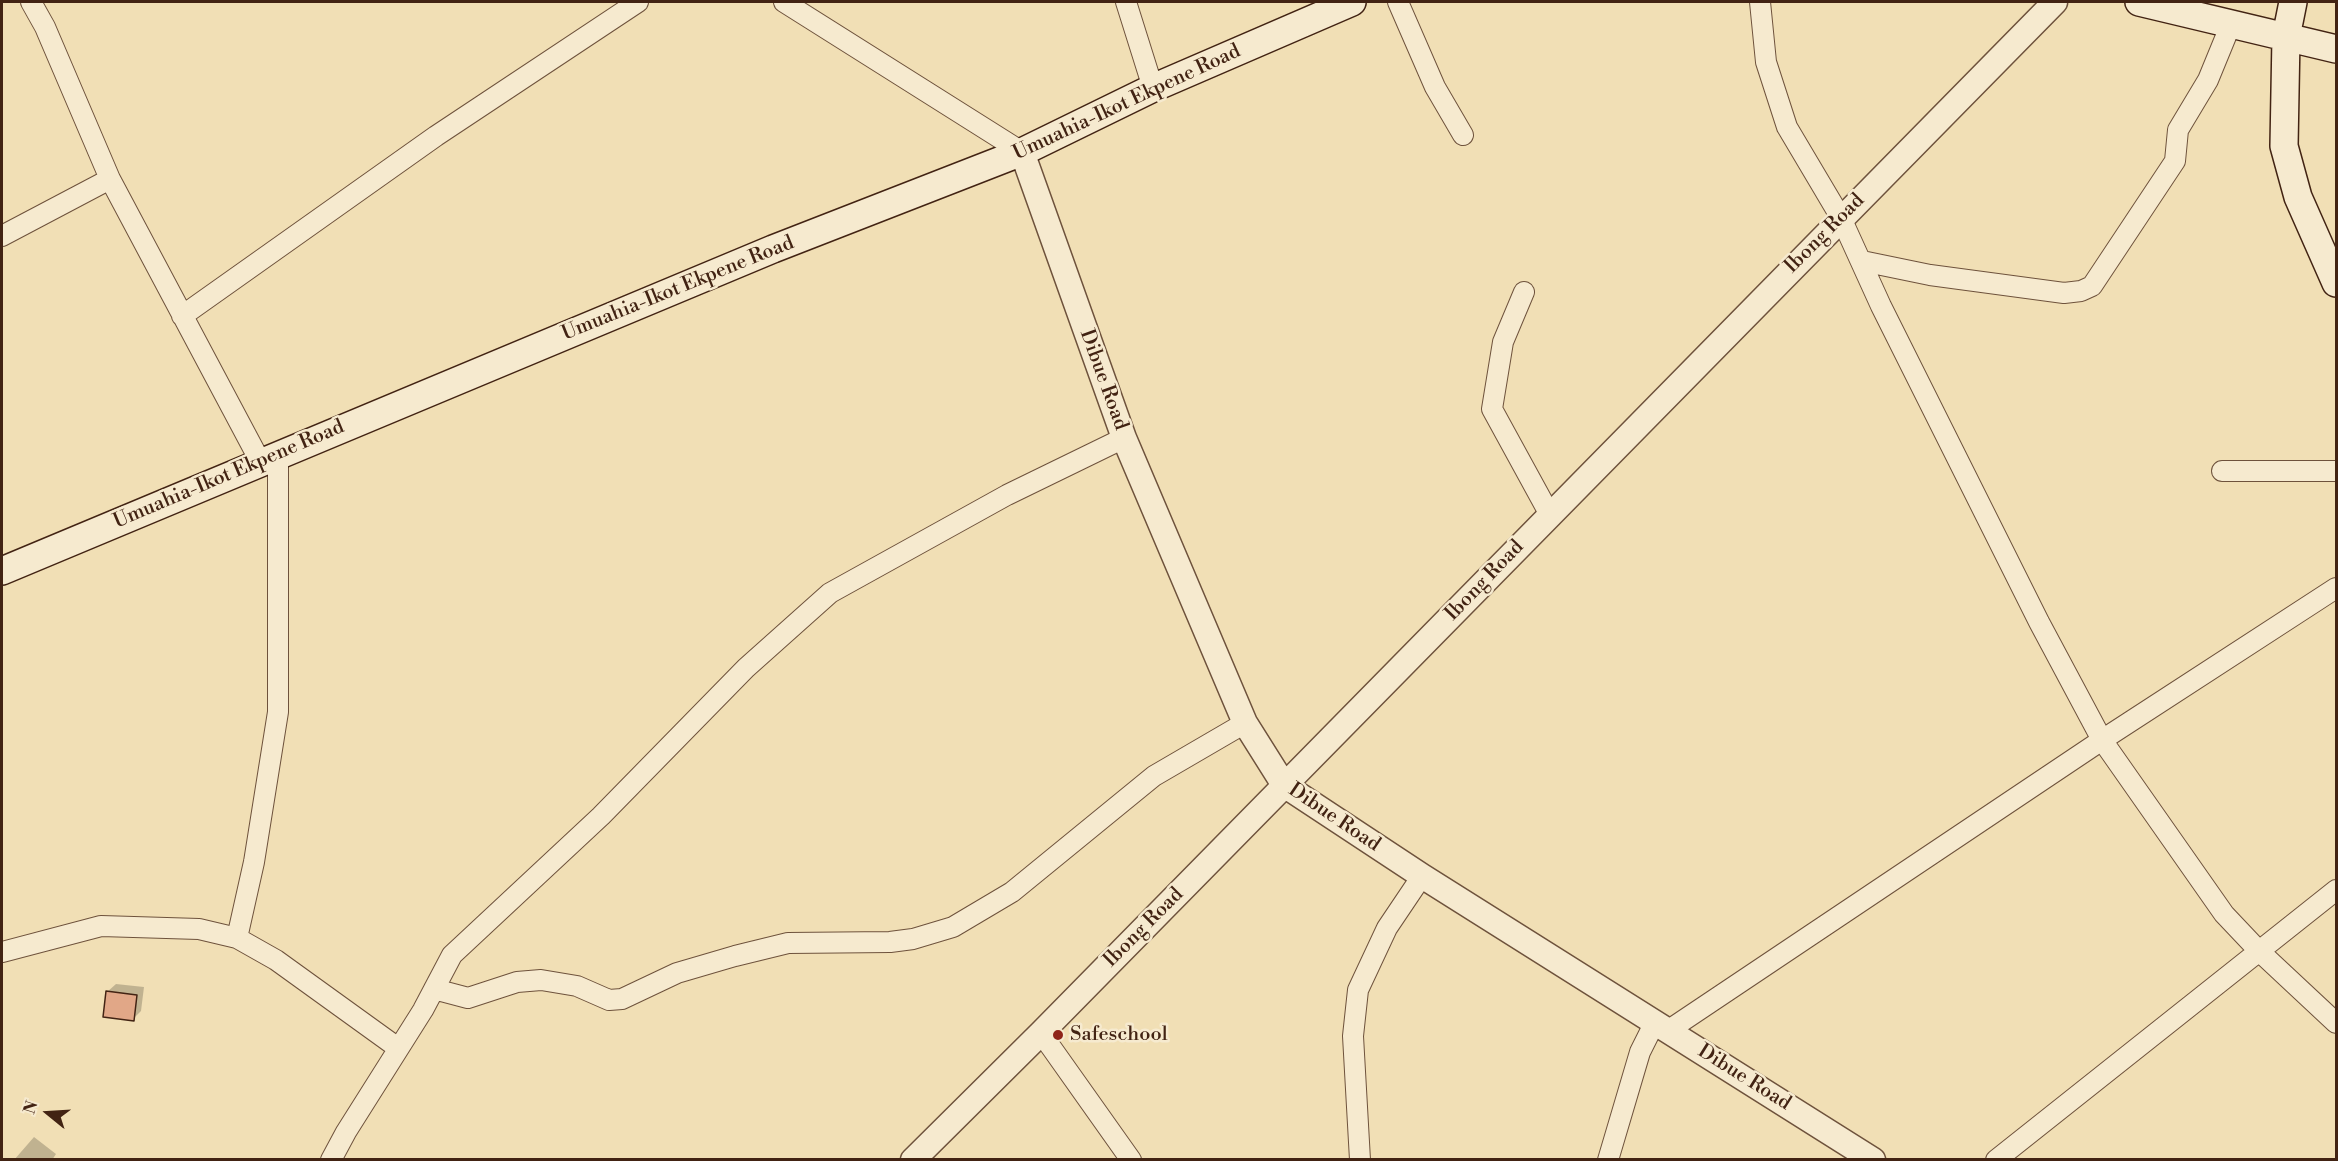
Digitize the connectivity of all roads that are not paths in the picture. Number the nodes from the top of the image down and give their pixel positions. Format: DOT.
graph roads {
  1 [pos="31,2"];
  2 [pos="638,2"];
  3 [pos="784,2"];
  4 [pos="1126,2"];
  5 [pos="1352,2"];
  6 [pos="1398,2"];
  7 [pos="1760,2"];
  8 [pos="2055,2"];
  9 [pos="2139,2"];
  10 [pos="2294,2"];
  11 [pos="2231,24"];
  12 [pos="2286,37"];
  13 [pos="2337,49"];
  14 [pos="1153,88"];
  15 [pos="1463,135"];
  16 [pos="1023,152"];
  17 [pos="110,179"];
  18 [pos="1841,218"];
  19 [pos="2,236"];
  20 [pos="1862,261"];
  21 [pos="2337,283"];
  22 [pos="1524,292"];
  23 [pos="182,316"];
  24 [pos="1124,438"];
  25 [pos="270,459"];
  26 [pos="2222,471"];
  27 [pos="2337,471"];
  28 [pos="1550,515"];
  29 [pos="2,571"];
  30 [pos="2337,588"];
  31 [pos="1245,723"];
  32 [pos="2102,740"];
  33 [pos="1284,785"];
  34 [pos="1422,876"];
  35 [pos="2337,890"];
  36 [pos="237,938"];
  37 [pos="2259,951"];
  38 [pos="2,952"];
  39 [pos="434,989"];
  40 [pos="2337,1023"];
  41 [pos="1662,1026"];
  42 [pos="1041,1033"];
  43 [pos="398,1048"];
  44 [pos="331,1160"];
  45 [pos="913,1160"];
  46 [pos="1131,1160"];
  47 [pos="1360,1160"];
  48 [pos="1608,1160"];
  49 [pos="1873,1160"];
  50 [pos="1996,1160"];
  1 -- 17 [label="street"];
  2 -- 23 [label="street"];
  3 -- 16 [label="street"];
  4 -- 14 [label="street"];
  5 -- 14 [label="main road, Umuahia-Ikot Ekpene Road"];
  6 -- 15 [label="street"];
  7 -- 18 [label="street"];
  8 -- 18 [label="street, Ibong Road"];
  9 -- 11 [label="main road"];
  10 -- 12 [label="main road"];
  11 -- 12 [label="main road"];
  11 -- 20 [label="street"];
  12 -- 13 [label="main road"];
  12 -- 21 [label="main road"];
  14 -- 16 [label="main road, Umuahia-Ikot Ekpene Road"];
  16 -- 24 [label="street, Dibue Road"];
  16 -- 25 [label="main road, Umuahia-Ikot Ekpene Road"];
  17 -- 19 [label="street"];
  17 -- 23 [label="street"];
  18 -- 20 [label="street"];
  18 -- 28 [label="street, Ibong Road"];
  20 -- 32 [label="street"];
  22 -- 28 [label="street"];
  23 -- 25 [label="street"];
  24 -- 31 [label="street, Dibue Road"];
  24 -- 39 [label="street"];
  25 -- 29 [label="main road, Umuahia-Ikot Ekpene Road"];
  25 -- 36 [label="street"];
  26 -- 27 [label="street"];
  28 -- 33 [label="street, Ibong Road"];
  30 -- 32 [label="street"];
  31 -- 33 [label="street, Dibue Road"];
  31 -- 39 [label="street"];
  32 -- 37 [label="street"];
  32 -- 41 [label="street"];
  33 -- 34 [label="street, Dibue Road"];
  33 -- 42 [label="street, Ibong Road"];
  34 -- 41 [label="street, Dibue Road"];
  34 -- 47 [label="street"];
  35 -- 37 [label="street"];
  36 -- 38 [label="street"];
  36 -- 43 [label="street"];
  37 -- 40 [label="street"];
  37 -- 50 [label="street"];
  39 -- 43 [label="street"];
  41 -- 48 [label="street"];
  41 -- 49 [label="street, Dibue Road"];
  42 -- 45 [label="street, Ibong Road"];
  42 -- 46 [label="street"];
  43 -- 44 [label="street"];
}
